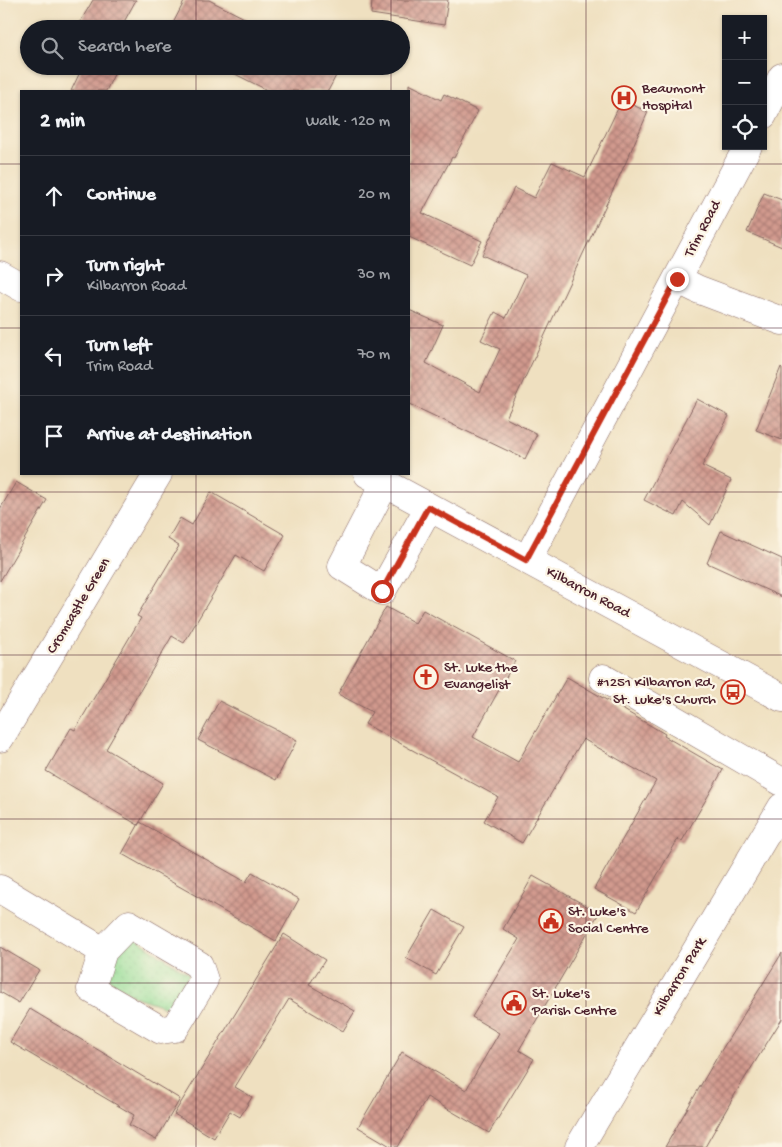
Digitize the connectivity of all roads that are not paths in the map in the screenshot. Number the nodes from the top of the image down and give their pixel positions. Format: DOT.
graph roads {
  1 [pos="782,77"];
  2 [pos="767,107"];
  3 [pos="746,150"];
  4 [pos="0,275"];
  5 [pos="677,279"];
  6 [pos="20,286"];
  7 [pos="782,321"];
  8 [pos="157,475"];
  9 [pos="376,478"];
  10 [pos="428,507"];
  11 [pos="526,560"];
  12 [pos="603,678"];
  13 [pos="782,698"];
  14 [pos="0,738"];
  15 [pos="782,782"];
  16 [pos="782,807"];
  17 [pos="0,889"];
  18 [pos="103,950"];
  19 [pos="579,1147"];
  1 -- 2 [label="street"];
  3 -- 5 [label="street, Trim Road"];
  4 -- 6 [label="street"];
  5 -- 7 [label="street"];
  5 -- 11 [label="street, Trim Road"];
  8 -- 14 [label="street, Cromcastle Green"];
  9 -- 10 [label="street, Kilbarron Road"];
  9 -- 10 [label="street"];
  10 -- 11 [label="street, Kilbarron Road"];
  11 -- 13 [label="street, Kilbarron Road"];
  12 -- 15 [label="street"];
  16 -- 19 [label="street, Kilbarron Park"];
  17 -- 18 [label="street"];
}
